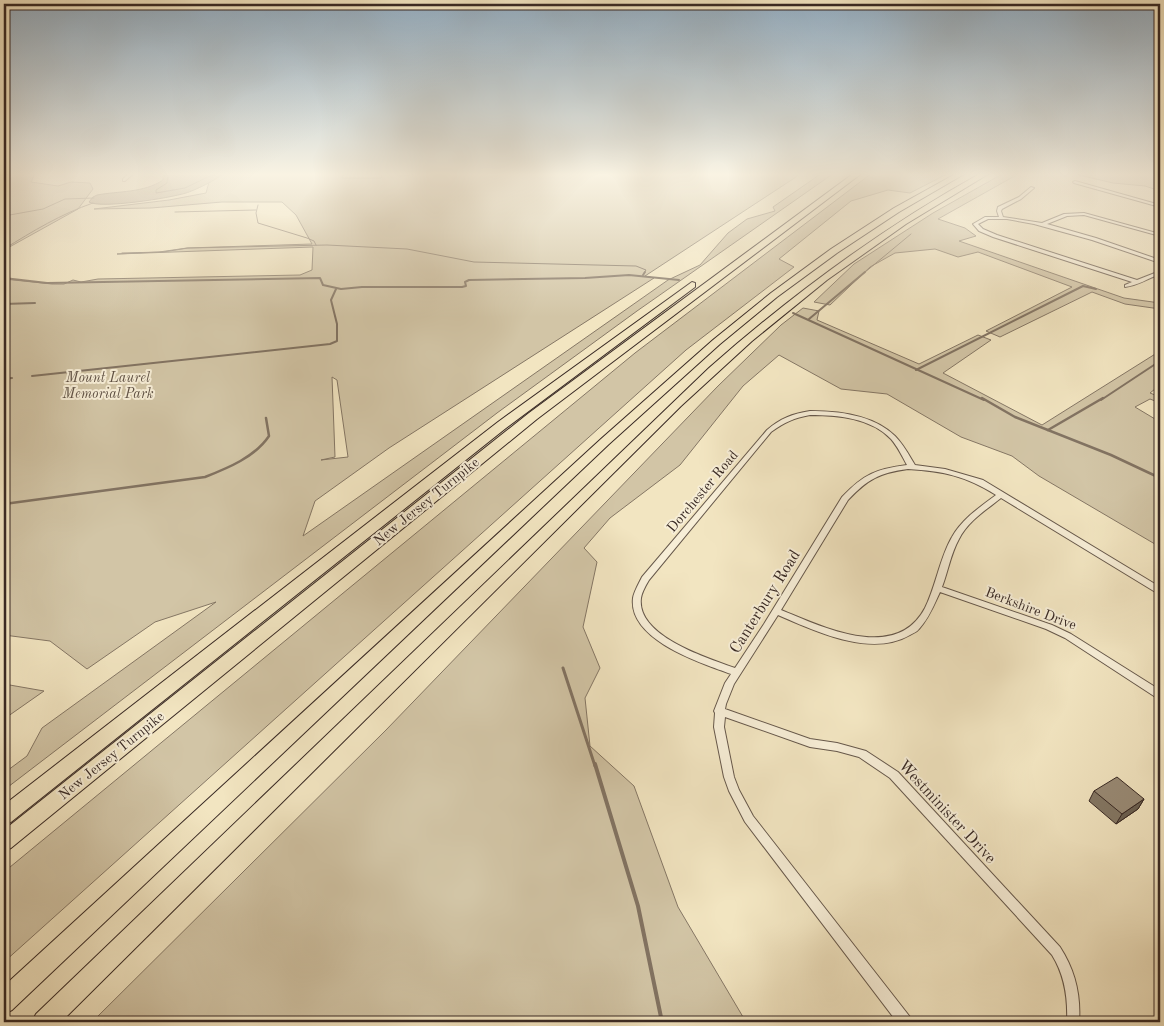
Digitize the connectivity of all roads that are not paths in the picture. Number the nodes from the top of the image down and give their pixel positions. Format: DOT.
graph roads {
  1 [pos="781,221"];
  2 [pos="795,221"];
  3 [pos="880,221"];
  4 [pos="905,221"];
  5 [pos="977,221"];
  6 [pos="1032,221"];
  7 [pos="1052,221"];
  8 [pos="1110,221"];
  9 [pos="1044,224"];
  10 [pos="1160,234"];
  11 [pos="1160,262"];
  12 [pos="1160,272"];
  13 [pos="1138,282"];
  14 [pos="1127,286"];
  15 [pos="912,467"];
  16 [pos="1001,494"];
  17 [pos="937,588"];
  18 [pos="1160,591"];
  19 [pos="776,611"];
  20 [pos="737,672"];
  21 [pos="1160,695"];
  22 [pos="720,711"];
  23 [pos="4,816"];
  24 [pos="4,842"];
  25 [pos="4,1002"];
  26 [pos="44,1022"];
  27 [pos="905,1022"];
  28 [pos="1073,1022"];
  1 -- 23 [label="highway, New Jersey Turnpike"];
  2 -- 24 [label="highway, New Jersey Turnpike"];
  3 -- 25 [label="highway"];
  4 -- 26 [label="highway"];
  5 -- 13 [label="street"];
  6 -- 9 [label="street"];
  7 -- 9 [label="street"];
  8 -- 10 [label="street"];
  9 -- 11 [label="street"];
  12 -- 13 [label="street"];
  13 -- 14 [label="street"];
  15 -- 16 [label="street, Canterbury Road"];
  15 -- 19 [label="street, Canterbury Road"];
  15 -- 20 [label="street, Dorchester Road"];
  16 -- 17 [label="street"];
  16 -- 18 [label="street, Canterbury Road"];
  17 -- 19 [label="street"];
  17 -- 21 [label="street, Berkshire Drive"];
  19 -- 20 [label="street, Canterbury Road"];
  20 -- 22 [label="street, Canterbury Road"];
  22 -- 27 [label="street, Canterbury Road"];
  22 -- 28 [label="street, Westminister Drive"];
}
